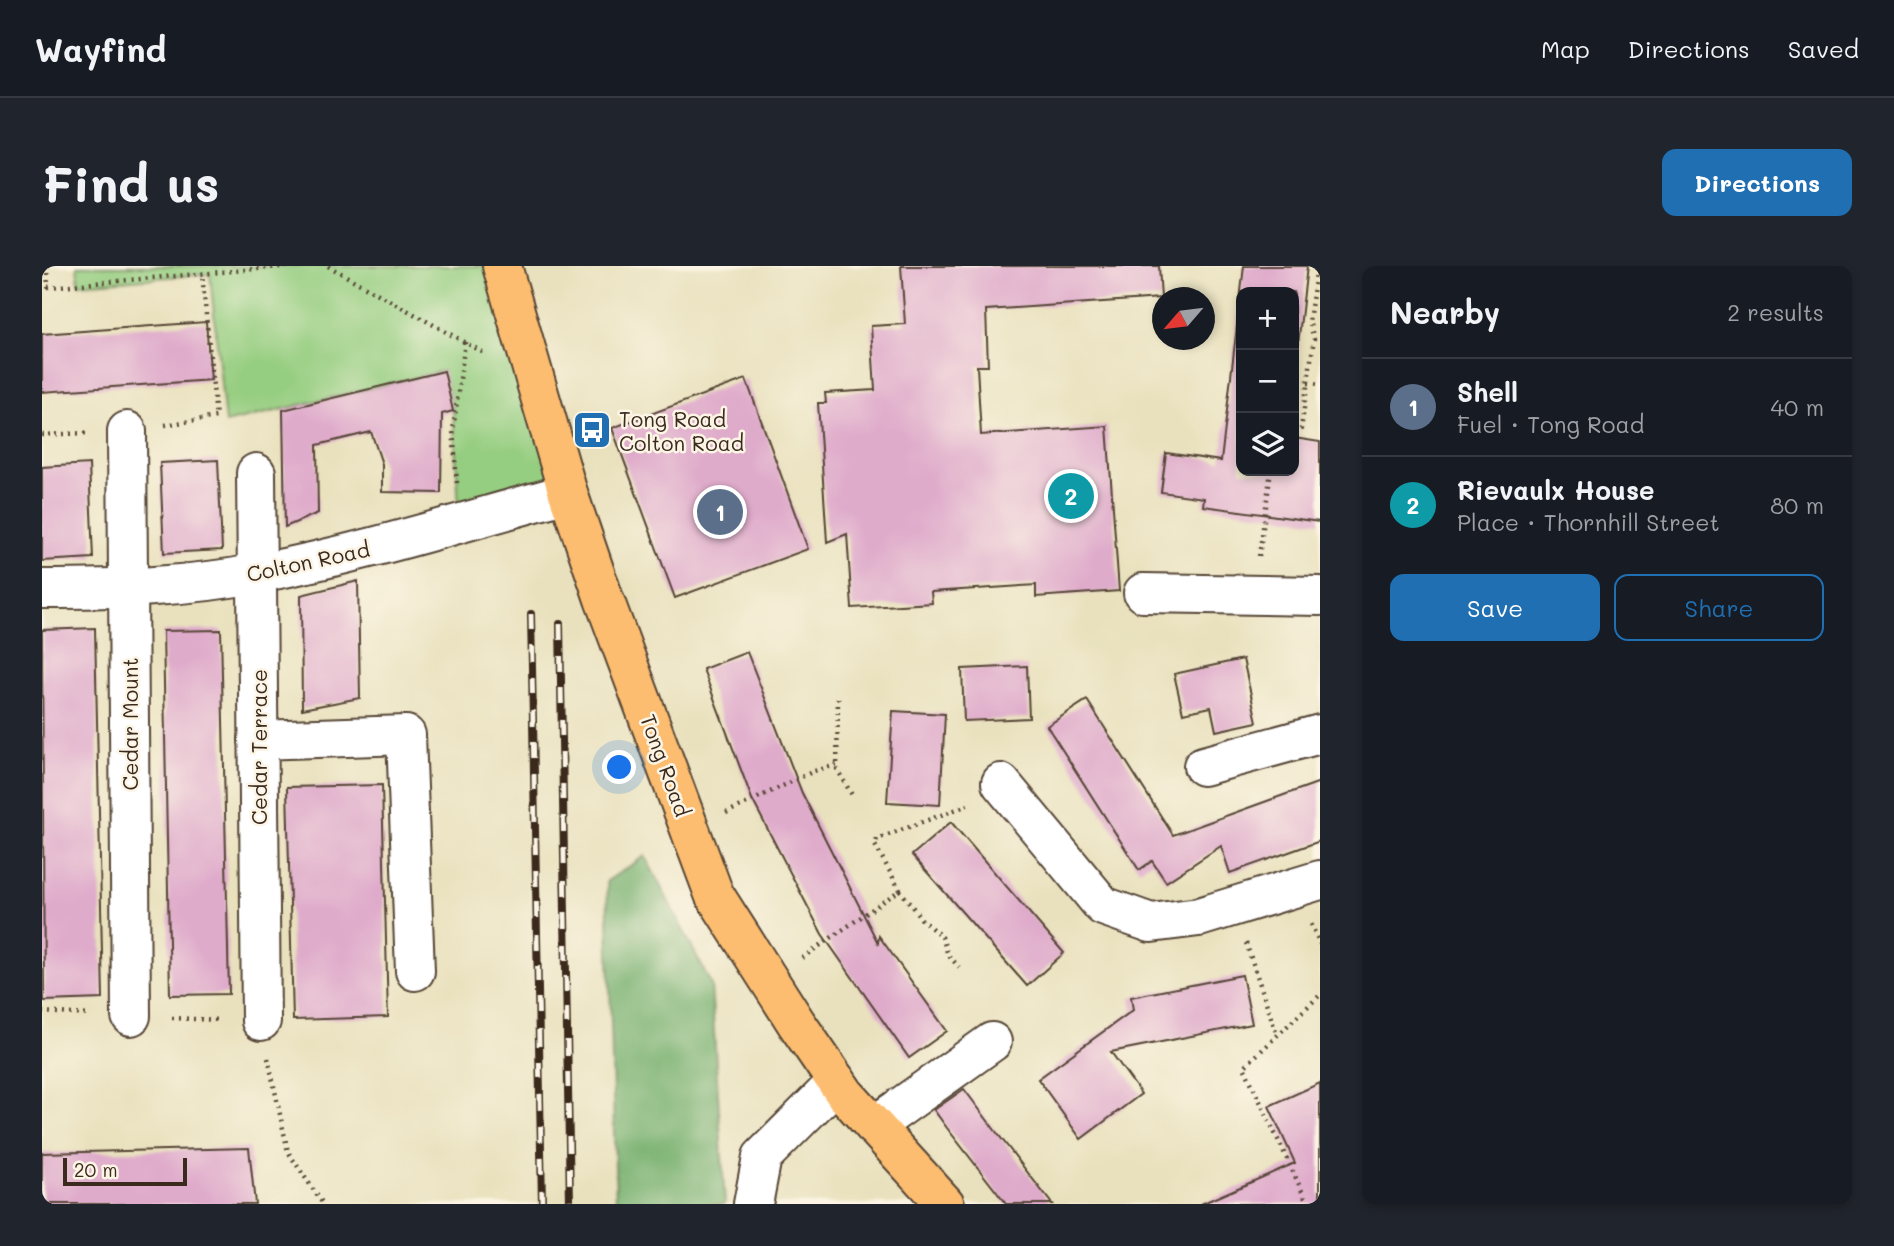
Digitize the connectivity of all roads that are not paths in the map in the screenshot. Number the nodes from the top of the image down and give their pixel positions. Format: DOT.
graph roads {
  1 [pos="502,266"];
  2 [pos="127,431"];
  3 [pos="256,473"];
  4 [pos="568,493"];
  5 [pos="257,574"];
  6 [pos="42,589"];
  7 [pos="128,589"];
  8 [pos="1143,593"];
  9 [pos="1320,596"];
  10 [pos="1320,734"];
  11 [pos="258,740"];
  12 [pos="1203,766"];
  13 [pos="1001,783"];
  14 [pos="1320,880"];
  15 [pos="415,971"];
  16 [pos="131,1016"];
  17 [pos="261,1021"];
  18 [pos="992,1042"];
  19 [pos="837,1082"];
  20 [pos="874,1126"];
  21 [pos="753,1204"];
  22 [pos="945,1204"];
  1 -- 4 [label="main road, Tong Road"];
  2 -- 7 [label="street, Cedar Mount"];
  3 -- 5 [label="street, Cedar Terrace"];
  4 -- 5 [label="street, Colton Road"];
  4 -- 19 [label="main road, Tong Road"];
  5 -- 7 [label="street, Colton Road"];
  5 -- 11 [label="street, Cedar Terrace"];
  6 -- 7 [label="street, Colton Road"];
  7 -- 16 [label="street, Cedar Mount"];
  8 -- 9 [label="street"];
  10 -- 12 [label="street"];
  11 -- 15 [label="street"];
  11 -- 17 [label="street, Cedar Terrace"];
  13 -- 14 [label="street"];
  18 -- 20 [label="street"];
  19 -- 20 [label="main road, Tong Road"];
  19 -- 21 [label="street"];
  20 -- 22 [label="main road, Tong Road"];
}
